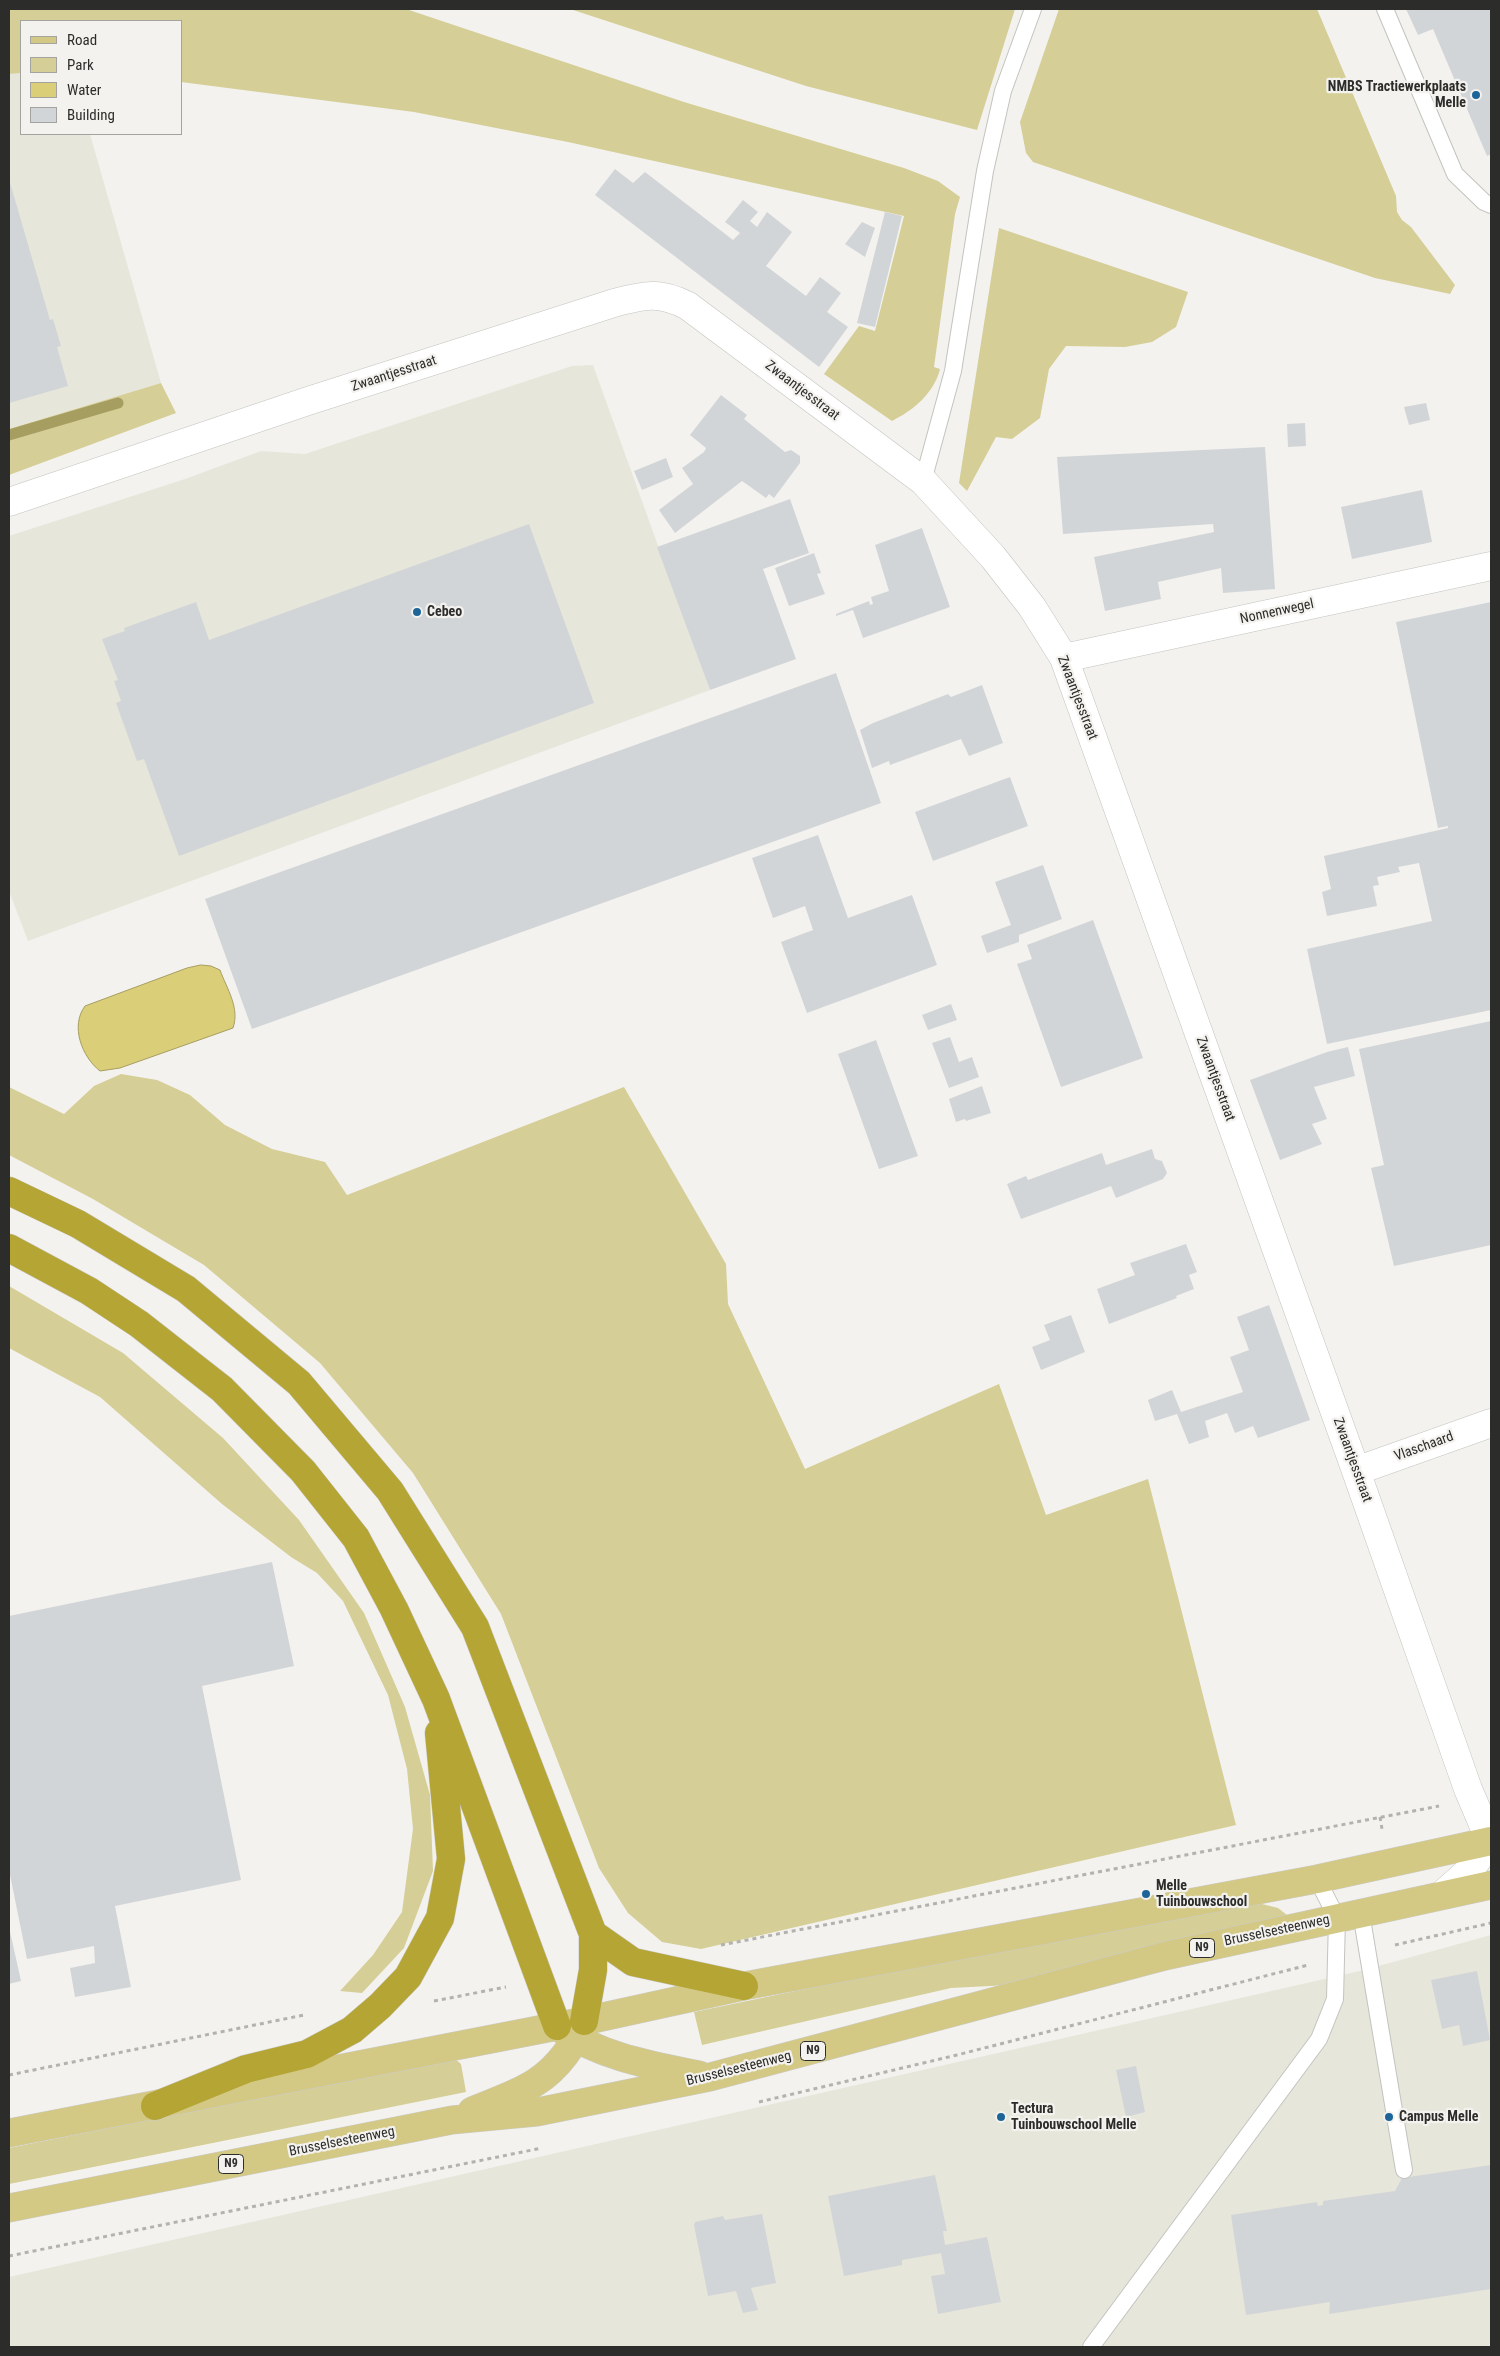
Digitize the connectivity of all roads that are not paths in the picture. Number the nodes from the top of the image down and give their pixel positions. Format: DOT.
graph roads {
  1 [pos="1033,9"];
  2 [pos="1385,9"];
  3 [pos="1491,205"];
  4 [pos="923,481"];
  5 [pos="9,502"];
  6 [pos="1491,566"];
  7 [pos="1064,658"];
  8 [pos="9,1191"];
  9 [pos="9,1248"];
  10 [pos="1491,1423"];
  11 [pos="1356,1471"];
  12 [pos="436,1699"];
  13 [pos="1491,1842"];
  14 [pos="1317,1879"];
  15 [pos="1491,1885"];
  16 [pos="1442,1895"];
  17 [pos="1349,1916"];
  18 [pos="593,1934"];
  19 [pos="744,1986"];
  20 [pos="572,2029"];
  21 [pos="710,2077"];
  22 [pos="155,2106"];
  23 [pos="452,2120"];
  24 [pos="9,2134"];
  25 [pos="1404,2170"];
  26 [pos="9,2208"];
  27 [pos="1091,2347"];
  1 -- 4 [label="lane"];
  2 -- 3 [label="lane"];
  4 -- 5 [label="street, Zwaantjesstraat"];
  4 -- 7 [label="street, Zwaantjesstraat"];
  6 -- 7 [label="street, Nonnenwegel"];
  7 -- 11 [label="street, Zwaantjesstraat"];
  8 -- 18 [label="highway"];
  9 -- 12 [label="highway"];
  10 -- 11 [label="street, Vlaschaard"];
  11 -- 13 [label="street, Zwaantjesstraat"];
  12 -- 20 [label="highway"];
  12 -- 22 [label="highway"];
  13 -- 14 [label="main road"];
  13 -- 16 [label="street"];
  14 -- 17 [label="lane"];
  14 -- 19 [label="main road"];
  15 -- 16 [label="main road, Brusselsesteenweg / N9"];
  16 -- 17 [label="main road, Brusselsesteenweg / N9"];
  17 -- 21 [label="main road, Brusselsesteenweg / N9"];
  17 -- 25 [label="lane"];
  17 -- 27 [label="lane"];
  18 -- 19 [label="highway"];
  18 -- 20 [label="highway"];
  19 -- 20 [label="main road"];
  20 -- 21 [label="main road"];
  20 -- 22 [label="main road"];
  20 -- 23 [label="main road"];
  21 -- 23 [label="main road, Brusselsesteenweg / N9"];
  22 -- 24 [label="main road"];
  23 -- 26 [label="main road, Brusselsesteenweg / N9"];
}
